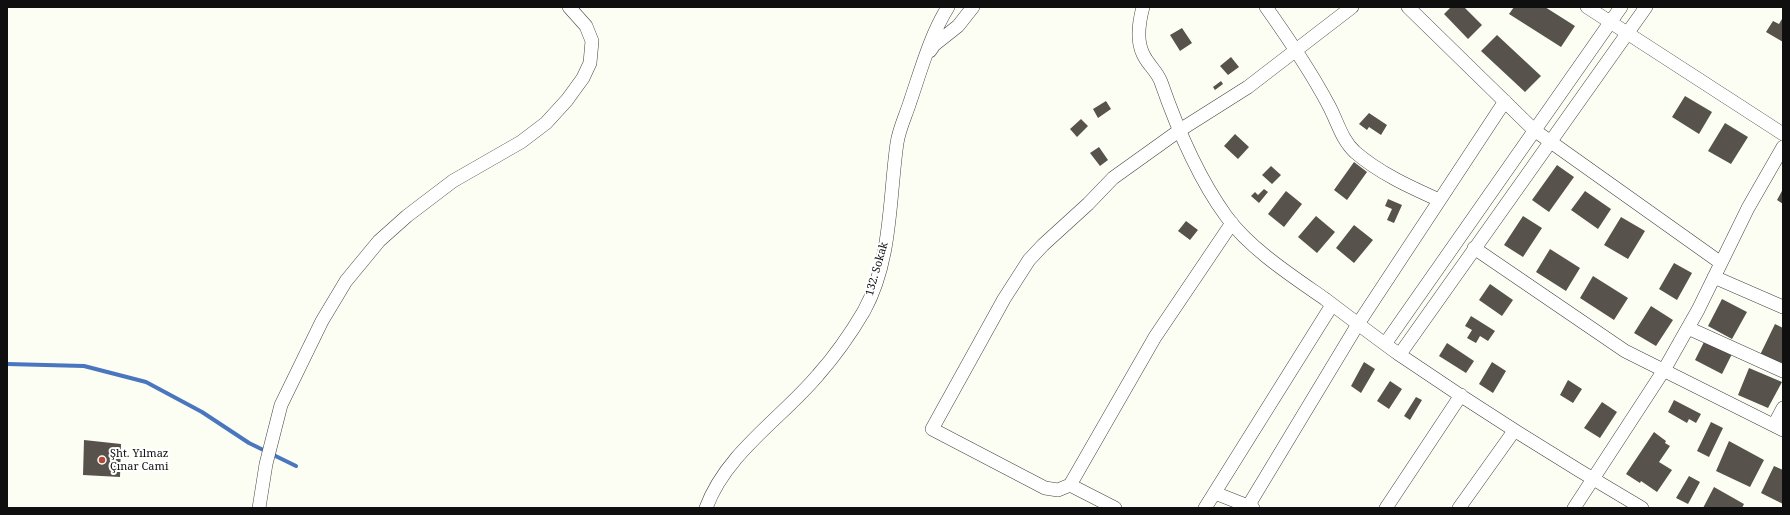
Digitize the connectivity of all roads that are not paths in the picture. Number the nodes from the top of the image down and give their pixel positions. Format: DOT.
graph roads {
  1 [pos="569,7"];
  2 [pos="948,7"];
  3 [pos="973,7"];
  4 [pos="1143,7"];
  5 [pos="1266,7"];
  6 [pos="1352,7"];
  7 [pos="1408,7"];
  8 [pos="1586,7"];
  9 [pos="1621,7"];
  10 [pos="1646,7"];
  11 [pos="1611,22"];
  12 [pos="1628,33"];
  13 [pos="1296,50"];
  14 [pos="926,57"];
  15 [pos="1505,102"];
  16 [pos="1180,130"];
  17 [pos="1534,130"];
  18 [pos="1783,134"];
  19 [pos="1550,142"];
  20 [pos="1783,147"];
  21 [pos="1439,200"];
  22 [pos="1232,222"];
  23 [pos="1474,248"];
  24 [pos="1721,263"];
  25 [pos="1714,277"];
  26 [pos="1332,305"];
  27 [pos="1783,306"];
  28 [pos="1358,324"];
  29 [pos="1688,328"];
  30 [pos="1385,344"];
  31 [pos="1400,354"];
  32 [pos="1664,370"];
  33 [pos="1783,372"];
  34 [pos="1461,395"];
  35 [pos="1783,408"];
  36 [pos="1779,428"];
  37 [pos="1514,431"];
  38 [pos="1593,480"];
  39 [pos="1070,484"];
  40 [pos="1215,493"];
  41 [pos="1249,507"];
  42 [pos="259,508"];
  43 [pos="706,508"];
  44 [pos="1115,508"];
  45 [pos="1205,508"];
  46 [pos="1386,508"];
  47 [pos="1459,508"];
  48 [pos="1574,508"];
  49 [pos="1642,508"];
  1 -- 42 [label="street"];
  2 -- 14 [label="street, 132. Sokak"];
  3 -- 14 [label="street"];
  4 -- 16 [label="street"];
  5 -- 13 [label="street"];
  6 -- 13 [label="street"];
  7 -- 15 [label="street"];
  8 -- 11 [label="street"];
  9 -- 11 [label="street"];
  10 -- 12 [label="street"];
  11 -- 12 [label="street"];
  11 -- 17 [label="street"];
  12 -- 18 [label="street"];
  12 -- 19 [label="street"];
  13 -- 16 [label="street"];
  13 -- 21 [label="street"];
  14 -- 43 [label="street, 132. Sokak"];
  15 -- 17 [label="street"];
  15 -- 21 [label="street"];
  16 -- 22 [label="street"];
  16 -- 39 [label="street"];
  17 -- 19 [label="street"];
  17 -- 30 [label="street"];
  19 -- 23 [label="street"];
  19 -- 24 [label="street"];
  20 -- 24 [label="street"];
  21 -- 28 [label="street"];
  22 -- 26 [label="street"];
  22 -- 39 [label="street"];
  23 -- 31 [label="street"];
  23 -- 32 [label="street"];
  24 -- 25 [label="street"];
  25 -- 27 [label="street"];
  25 -- 29 [label="street"];
  26 -- 28 [label="street"];
  26 -- 40 [label="street"];
  28 -- 30 [label="street"];
  28 -- 41 [label="street"];
  29 -- 32 [label="street"];
  29 -- 33 [label="street"];
  30 -- 31 [label="street"];
  31 -- 34 [label="street"];
  32 -- 36 [label="street"];
  32 -- 38 [label="street"];
  34 -- 37 [label="street"];
  34 -- 46 [label="street"];
  35 -- 36 [label="street"];
  37 -- 38 [label="street"];
  37 -- 47 [label="street"];
  38 -- 48 [label="street"];
  38 -- 49 [label="street"];
  39 -- 44 [label="street"];
  40 -- 41 [label="street"];
  40 -- 45 [label="street"];
}
